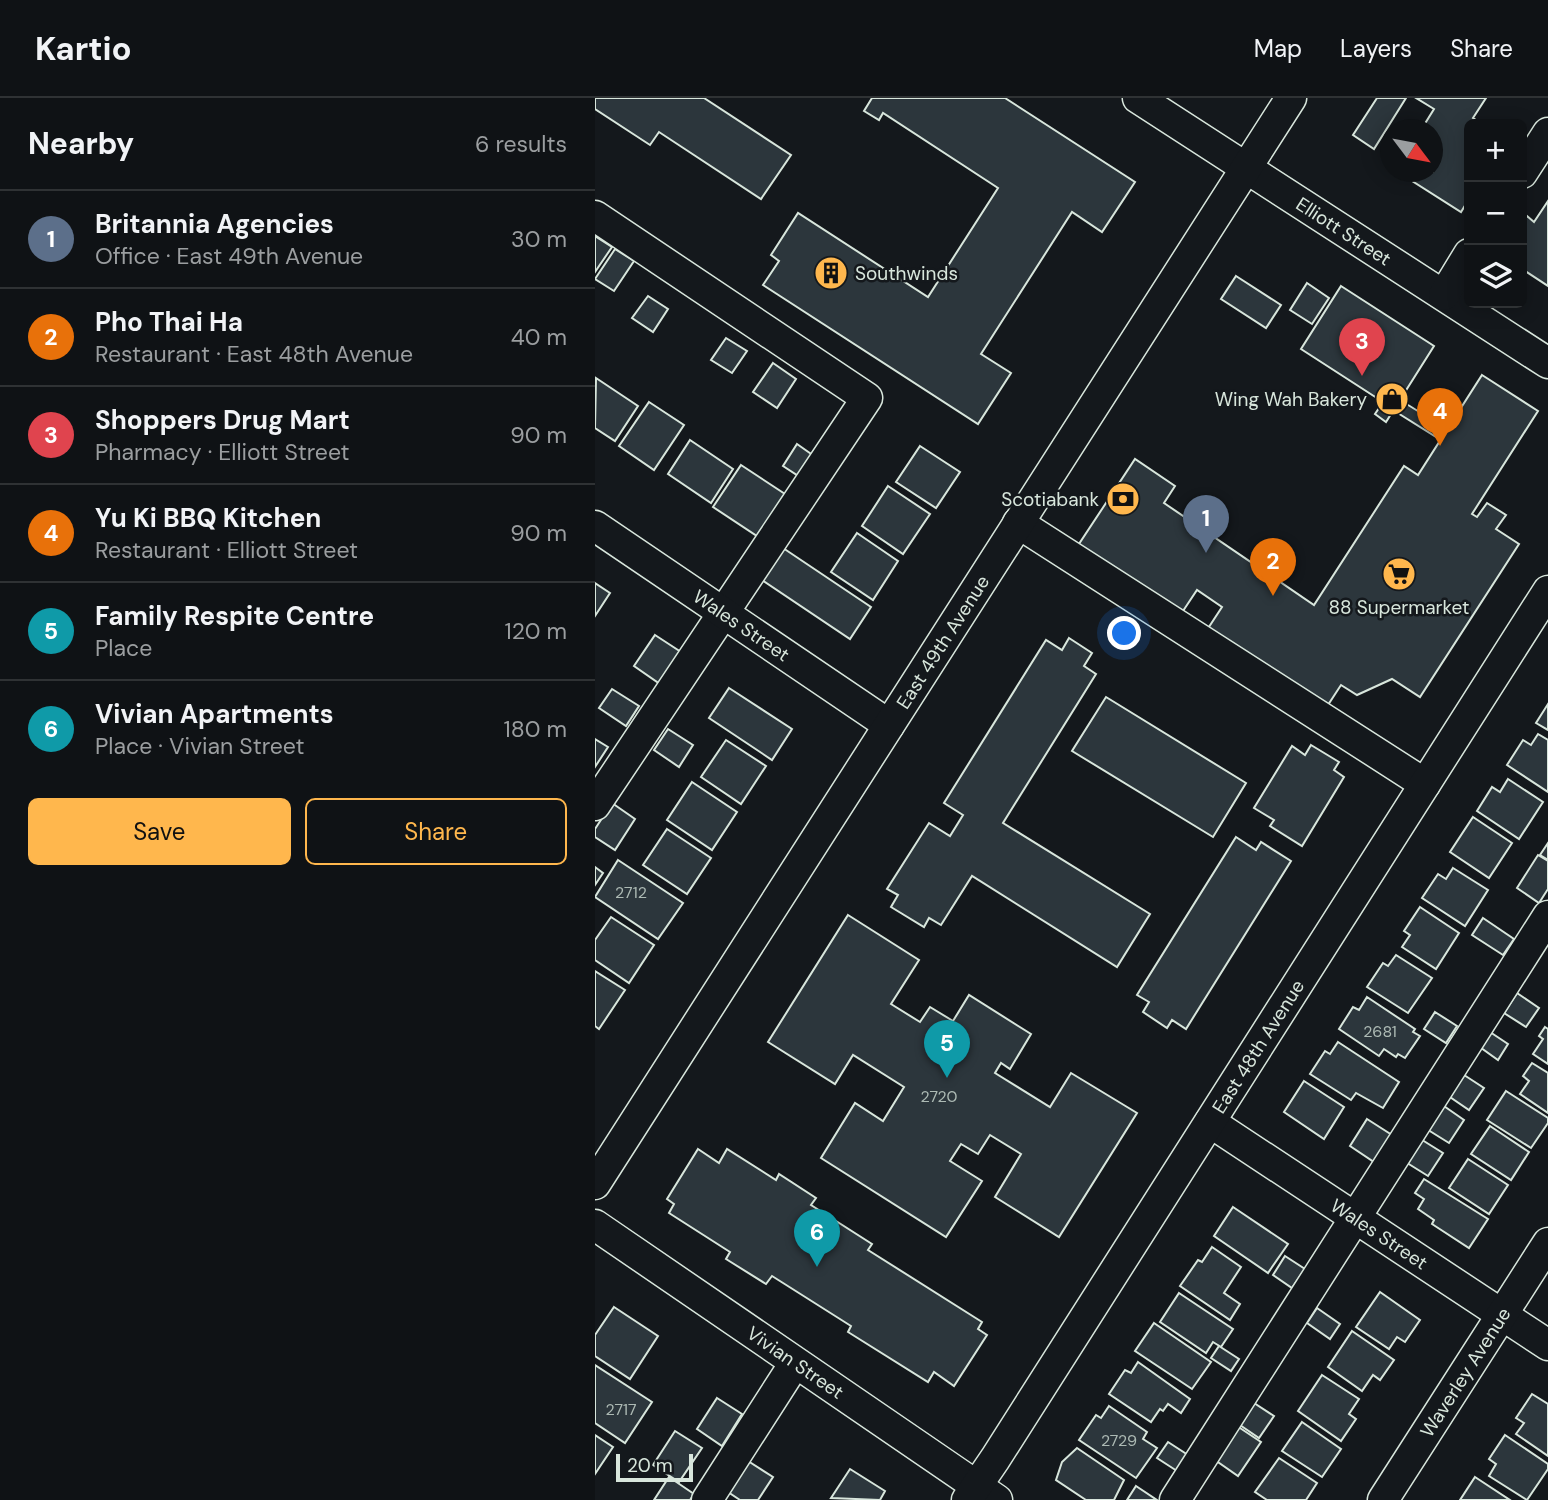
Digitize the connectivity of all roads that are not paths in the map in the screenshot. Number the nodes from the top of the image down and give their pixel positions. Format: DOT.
graph roads {
  1 [pos="1138,98"];
  2 [pos="1291,98"];
  3 [pos="1548,133"];
  4 [pos="1527,165"];
  5 [pos="1246,168"];
  6 [pos="595,216"];
  7 [pos="1464,262"];
  8 [pos="1444,296"];
  9 [pos="1548,363"];
  10 [pos="1018,523"];
  11 [pos="595,526"];
  12 [pos="1548,591"];
  13 [pos="724,612"];
  14 [pos="889,725"];
  15 [pos="1425,785"];
  16 [pos="595,805"];
  17 [pos="1548,916"];
  18 [pos="1210,1122"];
  19 [pos="595,1184"];
  20 [pos="1355,1217"];
  21 [pos="595,1225"];
  22 [pos="1548,1242"];
  23 [pos="1503,1314"];
  24 [pos="1548,1345"];
  25 [pos="795,1363"];
  26 [pos="980,1495"];
  27 [pos="707,1500"];
  28 [pos="1175,1500"];
  29 [pos="1383,1500"];
  1 -- 5 [label="street, Elliott Street"];
  2 -- 5 [label="street, East 49th Avenue"];
  3 -- 4 [label="street"];
  5 -- 8 [label="street, Elliott Street"];
  5 -- 10 [label="street, East 49th Avenue"];
  6 -- 13 [label="street"];
  7 -- 8 [label="street"];
  8 -- 9 [label="street, Elliott Street"];
  10 -- 14 [label="street, East 49th Avenue"];
  10 -- 15 [label="street"];
  11 -- 13 [label="street, Wales Street"];
  12 -- 15 [label="street, East 48th Avenue"];
  13 -- 14 [label="street, Wales Street"];
  13 -- 16 [label="street"];
  14 -- 19 [label="street, East 49th Avenue"];
  15 -- 18 [label="street, East 48th Avenue"];
  17 -- 20 [label="street"];
  18 -- 20 [label="street, Wales Street"];
  18 -- 26 [label="street, East 48th Avenue"];
  20 -- 23 [label="street, Wales Street"];
  20 -- 28 [label="street"];
  21 -- 25 [label="street, Vivian Street"];
  22 -- 23 [label="street, Waverley Avenue"];
  23 -- 24 [label="street, Wales Street"];
  23 -- 29 [label="street, Waverley Avenue"];
  25 -- 26 [label="street, Vivian Street"];
  25 -- 27 [label="street"];
}
